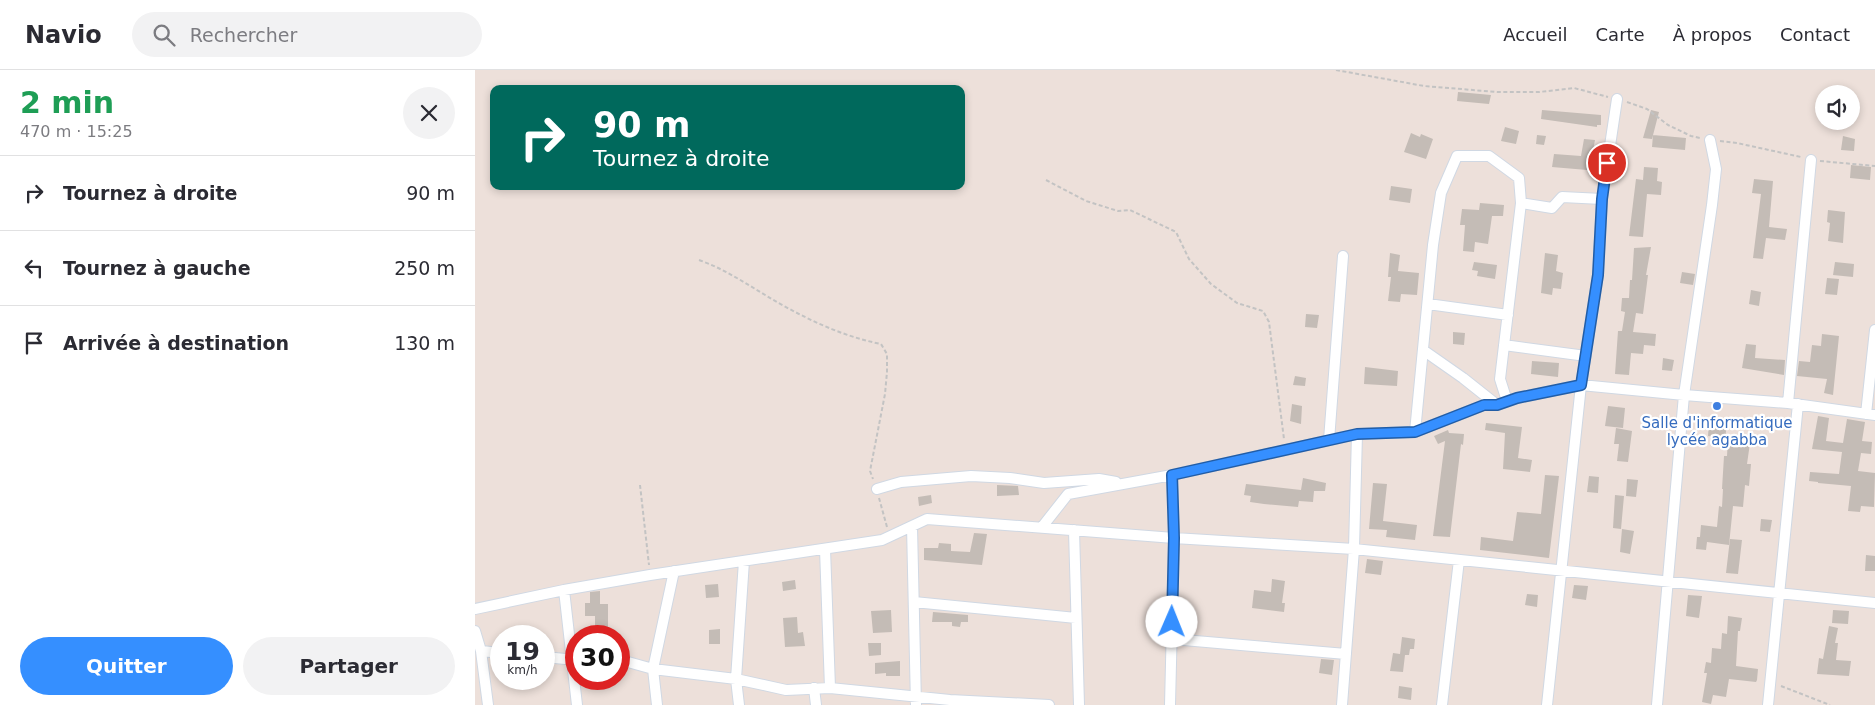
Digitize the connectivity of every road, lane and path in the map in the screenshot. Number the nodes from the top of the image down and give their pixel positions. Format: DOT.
graph roads {
  1 [pos="1617,99"];
  2 [pos="1710,140"];
  3 [pos="1811,160"];
  4 [pos="1046,180"];
  5 [pos="1602,199"];
  6 [pos="1521,204"];
  7 [pos="1343,256"];
  8 [pos="699,260"];
  9 [pos="1427,304"];
  10 [pos="1508,315"];
  11 [pos="1875,330"];
  12 [pos="1504,346"];
  13 [pos="1423,350"];
  14 [pos="1586,356"];
  15 [pos="1581,385"];
  16 [pos="1684,395"];
  17 [pos="1502,403"];
  18 [pos="1793,403"];
  19 [pos="1871,415"];
  20 [pos="1415,432"];
  21 [pos="1357,434"];
  22 [pos="1329,440"];
  23 [pos="1285,449"];
  24 [pos="1172,475"];
  25 [pos="1123,484"];
  26 [pos="640,485"];
  27 [pos="877,489"];
  28 [pos="912,526"];
  29 [pos="1042,528"];
  30 [pos="1074,530"];
  31 [pos="889,537"];
  32 [pos="1174,538"];
  33 [pos="825,548"];
  34 [pos="1354,549"];
  35 [pos="1459,560"];
  36 [pos="744,561"];
  37 [pos="1562,570"];
  38 [pos="674,571"];
  39 [pos="650,575"];
  40 [pos="1667,581"];
  41 [pos="564,590"];
  42 [pos="1778,592"];
  43 [pos="914,602"];
  44 [pos="1875,603"];
  45 [pos="475,609"];
  46 [pos="1077,618"];
  47 [pos="569,625"];
  48 [pos="475,631"];
  49 [pos="1172,639"];
  50 [pos="481,651"];
  51 [pos="490,652"];
  52 [pos="1346,654"];
  53 [pos="630,663"];
  54 [pos="653,669"];
  55 [pos="736,679"];
  56 [pos="1771,682"];
  57 [pos="814,688"];
  58 [pos="830,688"];
  59 [pos="576,690"];
  60 [pos="917,701"];
  61 [pos="991,703"];
  62 [pos="488,705"];
  63 [pos="577,705"];
  64 [pos="657,705"];
  65 [pos="739,705"];
  66 [pos="816,705"];
  67 [pos="1049,705"];
  68 [pos="1079,705"];
  69 [pos="1170,705"];
  70 [pos="1342,705"];
  71 [pos="1442,705"];
  72 [pos="1547,705"];
  73 [pos="1657,705"];
  74 [pos="1768,705"];
  75 [pos="1830,705"];
  1 -- 5 [label="street"];
  2 -- 16 [label="street"];
  3 -- 18 [label="street"];
  4 -- 23 [label="path"];
  5 -- 6 [label="street"];
  5 -- 14 [label="street"];
  6 -- 9 [label="street"];
  6 -- 10 [label="street"];
  7 -- 22 [label="street"];
  8 -- 27 [label="path"];
  9 -- 10 [label="street"];
  9 -- 13 [label="street"];
  10 -- 12 [label="street"];
  11 -- 19 [label="street"];
  12 -- 14 [label="street"];
  12 -- 17 [label="street"];
  13 -- 17 [label="street"];
  13 -- 20 [label="street"];
  14 -- 15 [label="street"];
  15 -- 16 [label="street"];
  15 -- 17 [label="street"];
  15 -- 37 [label="street"];
  16 -- 18 [label="street"];
  16 -- 40 [label="street"];
  17 -- 20 [label="street"];
  18 -- 19 [label="street"];
  18 -- 42 [label="street"];
  20 -- 21 [label="street"];
  21 -- 22 [label="street"];
  21 -- 34 [label="street"];
  22 -- 23 [label="street"];
  23 -- 24 [label="street"];
  24 -- 25 [label="street"];
  24 -- 32 [label="street"];
  25 -- 27 [label="street"];
  25 -- 29 [label="street"];
  26 -- 39 [label="path"];
  27 -- 31 [label="path"];
  28 -- 29 [label="street"];
  28 -- 31 [label="street"];
  28 -- 43 [label="street"];
  29 -- 30 [label="street"];
  30 -- 32 [label="street"];
  30 -- 46 [label="street"];
  31 -- 33 [label="street"];
  32 -- 34 [label="street"];
  32 -- 49 [label="street"];
  33 -- 36 [label="street"];
  33 -- 58 [label="street"];
  34 -- 35 [label="street"];
  34 -- 52 [label="street"];
  35 -- 37 [label="street"];
  35 -- 71 [label="street"];
  36 -- 38 [label="street"];
  36 -- 55 [label="street"];
  37 -- 40 [label="street"];
  37 -- 72 [label="street"];
  38 -- 39 [label="street"];
  38 -- 54 [label="street"];
  39 -- 41 [label="street"];
  40 -- 42 [label="street"];
  40 -- 73 [label="street"];
  41 -- 45 [label="street"];
  41 -- 47 [label="street"];
  42 -- 44 [label="street"];
  42 -- 56 [label="street"];
  43 -- 46 [label="street"];
  43 -- 60 [label="street"];
  46 -- 68 [label="street"];
  48 -- 50 [label="street"];
  49 -- 52 [label="street"];
  49 -- 69 [label="street"];
  50 -- 51 [label="street"];
  50 -- 62 [label="street"];
  52 -- 70 [label="street"];
  53 -- 54 [label="street"];
  54 -- 55 [label="street"];
  54 -- 64 [label="street"];
  55 -- 57 [label="street"];
  55 -- 65 [label="street"];
  56 -- 74 [label="street"];
  56 -- 75 [label="path"];
  57 -- 58 [label="street"];
  57 -- 66 [label="street"];
  58 -- 60 [label="street"];
  59 -- 63 [label="street"];
  60 -- 61 [label="street"];
  61 -- 67 [label="street"];
}
